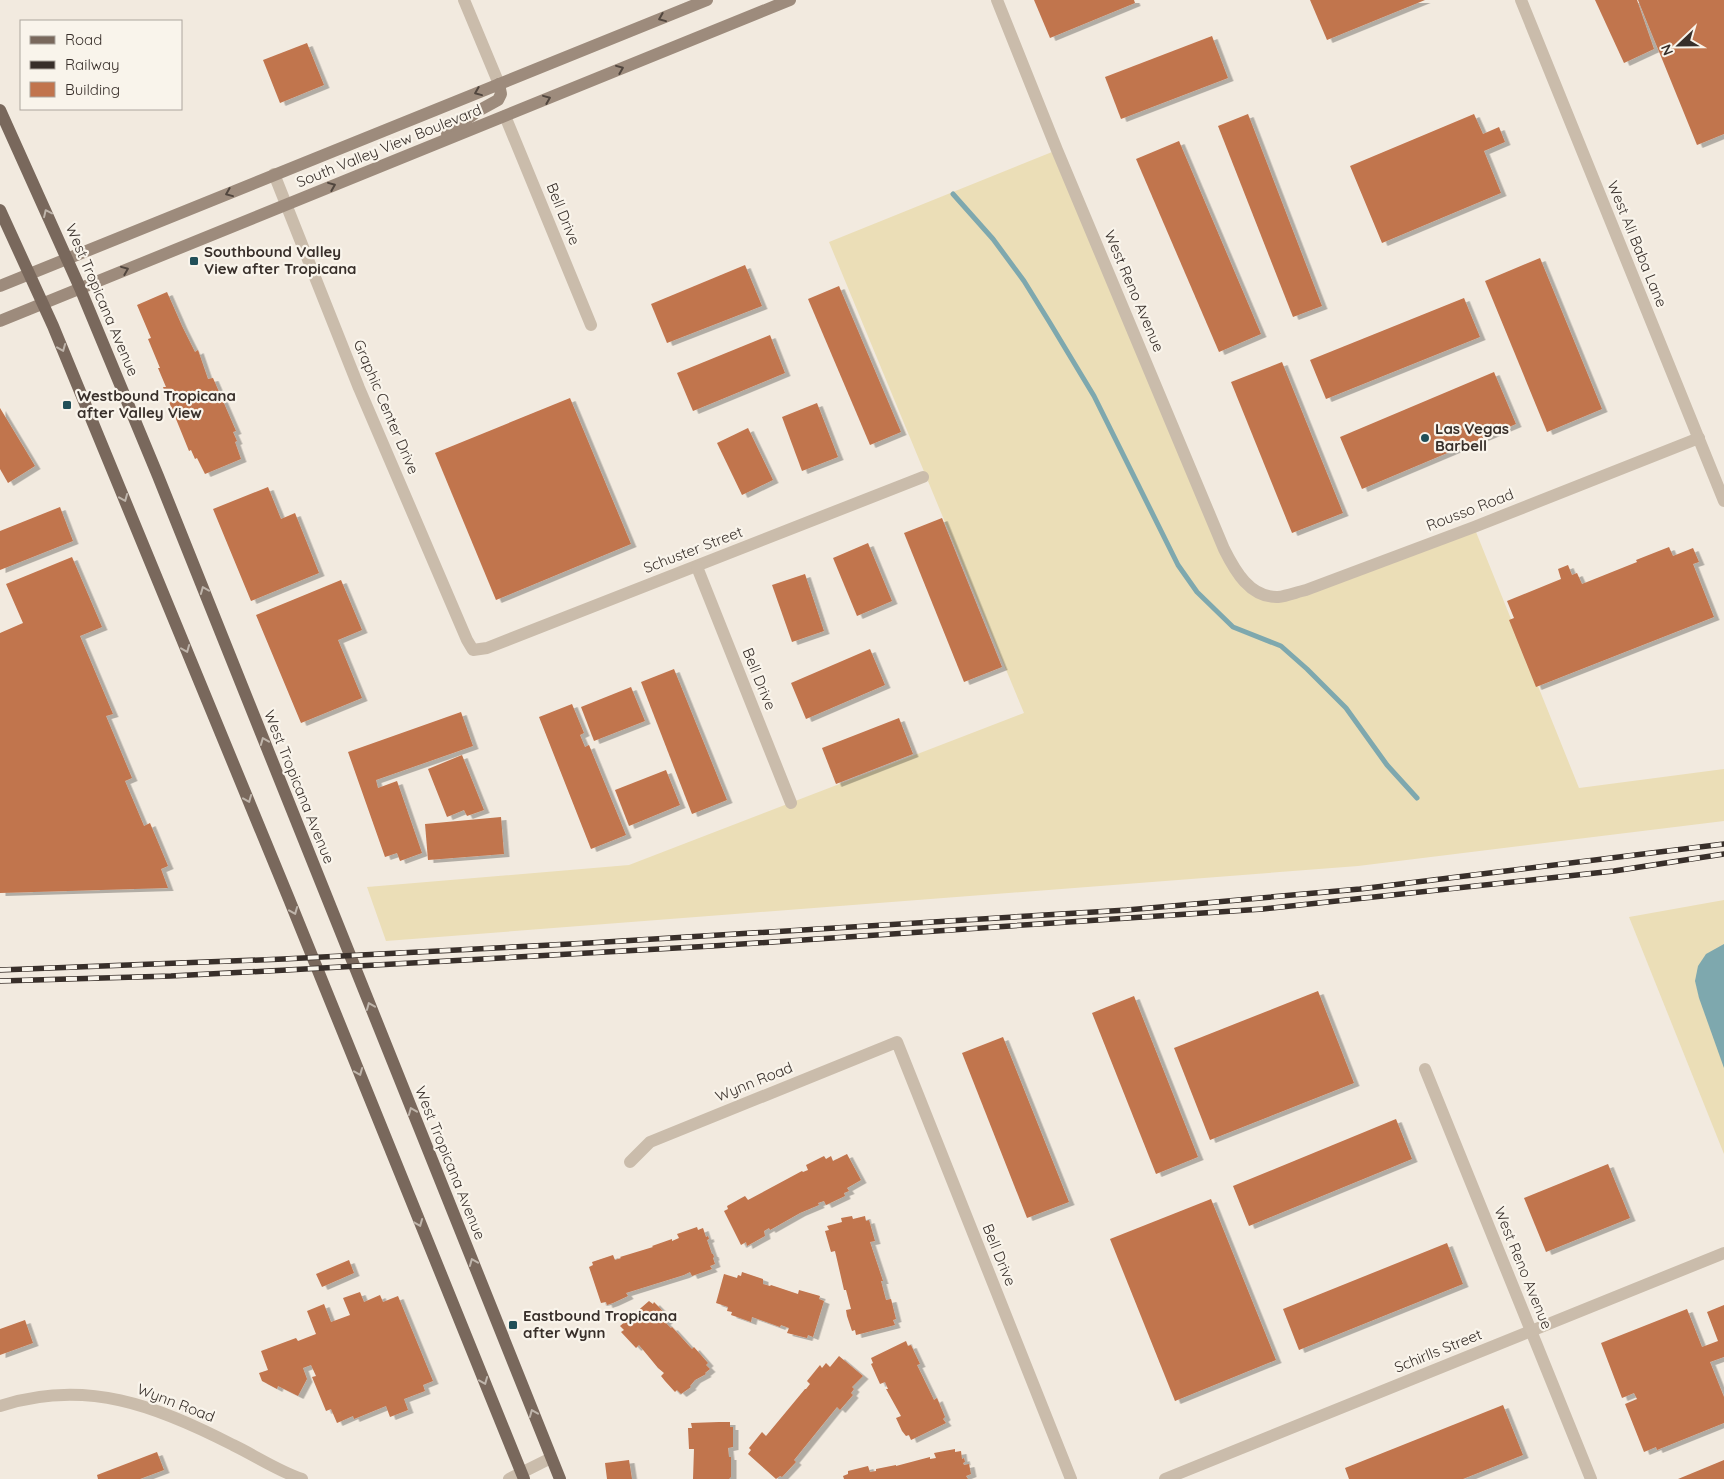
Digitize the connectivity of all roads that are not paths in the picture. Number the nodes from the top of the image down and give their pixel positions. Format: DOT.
graph roads {
  1 [pos="464,0"];
  2 [pos="707,0"];
  3 [pos="790,0"];
  4 [pos="997,0"];
  5 [pos="1521,0"];
  6 [pos="499,84"];
  7 [pos="0,110"];
  8 [pos="505,116"];
  9 [pos="431,146"];
  10 [pos="274,174"];
  11 [pos="286,205"];
  12 [pos="0,210"];
  13 [pos="67,258"];
  14 [pos="29,273"];
  15 [pos="0,286"];
  16 [pos="80,288"];
  17 [pos="43,303"];
  18 [pos="0,321"];
  19 [pos="591,325"];
  20 [pos="1699,438"];
  21 [pos="923,477"];
  22 [pos="1724,500"];
  23 [pos="696,567"];
  24 [pos="1251,588"];
  25 [pos="473,650"];
  26 [pos="791,803"];
  27 [pos="897,1042"];
  28 [pos="1426,1069"];
  29 [pos="630,1162"];
  30 [pos="1724,1253"];
  31 [pos="1531,1331"];
  32 [pos="0,1406"];
  33 [pos="551,1458"];
  34 [pos="523,1476"];
  35 [pos="302,1479"];
  36 [pos="509,1479"];
  37 [pos="560,1479"];
  38 [pos="1071,1479"];
  39 [pos="1165,1479"];
  40 [pos="1591,1479"];
  1 -- 6 [label="street"];
  2 -- 6 [label="main road, South Valley View Boulevard, one-way"];
  8 -- 3 [label="main road, South Valley View Boulevard, one-way"];
  4 -- 24 [label="street, West Reno Avenue"];
  5 -- 20 [label="street, West Ali Baba Lane"];
  6 -- 9 [label="main road"];
  6 -- 10 [label="main road, South Valley View Boulevard, one-way"];
  13 -- 7 [label="main road, West Tropicana Avenue, one-way"];
  8 -- 9 [label="main road, South Valley View Boulevard"];
  8 -- 19 [label="street, Bell Drive"];
  11 -- 9 [label="main road, South Valley View Boulevard, one-way"];
  10 -- 11 [label="street, Graphic Center Drive"];
  10 -- 13 [label="main road, South Valley View Boulevard, one-way"];
  16 -- 11 [label="main road, South Valley View Boulevard, one-way"];
  11 -- 25 [label="street, Graphic Center Drive"];
  12 -- 14 [label="main road"];
  13 -- 14 [label="main road, South Valley View Boulevard"];
  13 -- 16 [label="main road, West Tropicana Avenue"];
  14 -- 15 [label="main road, South Valley View Boulevard"];
  14 -- 17 [label="main road"];
  16 -- 17 [label="main road, South Valley View Boulevard"];
  33 -- 16 [label="main road, West Tropicana Avenue, one-way"];
  17 -- 18 [label="main road, South Valley View Boulevard"];
  17 -- 34 [label="main road, one-way"];
  20 -- 22 [label="street, West Ali Baba Lane"];
  20 -- 24 [label="street, Rousso Road"];
  21 -- 23 [label="street, Schuster Street"];
  23 -- 25 [label="street, Schuster Street"];
  23 -- 26 [label="street, Bell Drive"];
  27 -- 29 [label="street, Wynn Road"];
  27 -- 38 [label="street, Bell Drive"];
  28 -- 31 [label="street, West Reno Avenue"];
  30 -- 31 [label="street, Schirlls Street"];
  31 -- 39 [label="street, Schirlls Street"];
  31 -- 40 [label="street, West Reno Avenue"];
  32 -- 35 [label="street, Wynn Road"];
  33 -- 34 [label="street"];
  33 -- 37 [label="main road, West Tropicana Avenue"];
  34 -- 36 [label="street"];
}
